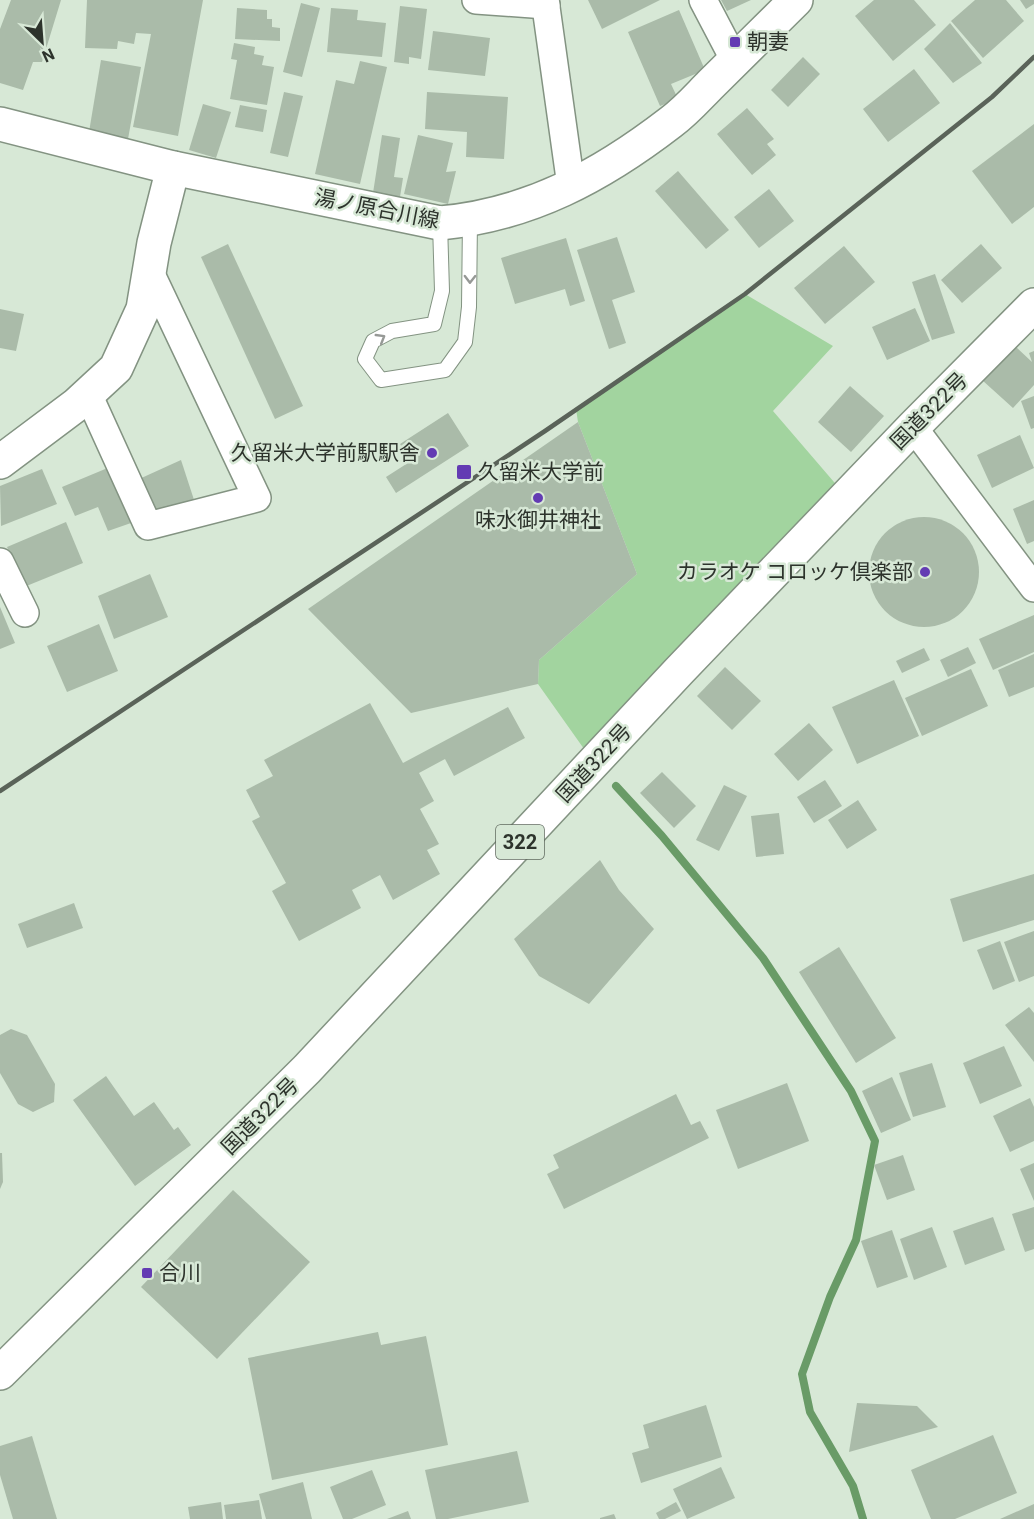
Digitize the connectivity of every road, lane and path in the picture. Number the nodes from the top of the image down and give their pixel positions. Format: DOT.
graph roads {
  1 [pos="476,0"];
  2 [pos="703,0"];
  3 [pos="796,0"];
  4 [pos="545,2"];
  5 [pos="735,61"];
  6 [pos="0,124"];
  7 [pos="173,168"];
  8 [pos="571,186"];
  9 [pos="455,222"];
  10 [pos="149,270"];
  11 [pos="1034,306"];
  12 [pos="88,394"];
  13 [pos="913,427"];
  14 [pos="0,462"];
  15 [pos="0,562"];
  16 [pos="1034,588"];
  17 [pos="25,613"];
  18 [pos="0,1373"];
  1 -- 4 [label="street"];
  2 -- 5 [label="street"];
  3 -- 5 [label="main road, 湯ノ原合川線"];
  4 -- 8 [label="street"];
  5 -- 8 [label="main road, 湯ノ原合川線"];
  6 -- 7 [label="main road, 湯ノ原合川線"];
  7 -- 9 [label="main road, 湯ノ原合川線"];
  7 -- 10 [label="main road"];
  8 -- 9 [label="main road, 湯ノ原合川線"];
  9 -- 9 [label="lane, one-way"];
  10 -- 12 [label="main road"];
  10 -- 12 [label="street"];
  11 -- 13 [label="main road, 国道322号 / 322"];
  12 -- 14 [label="main road"];
  13 -- 16 [label="street"];
  13 -- 18 [label="main road, 国道322号 / 322"];
  15 -- 17 [label="street"];
}
